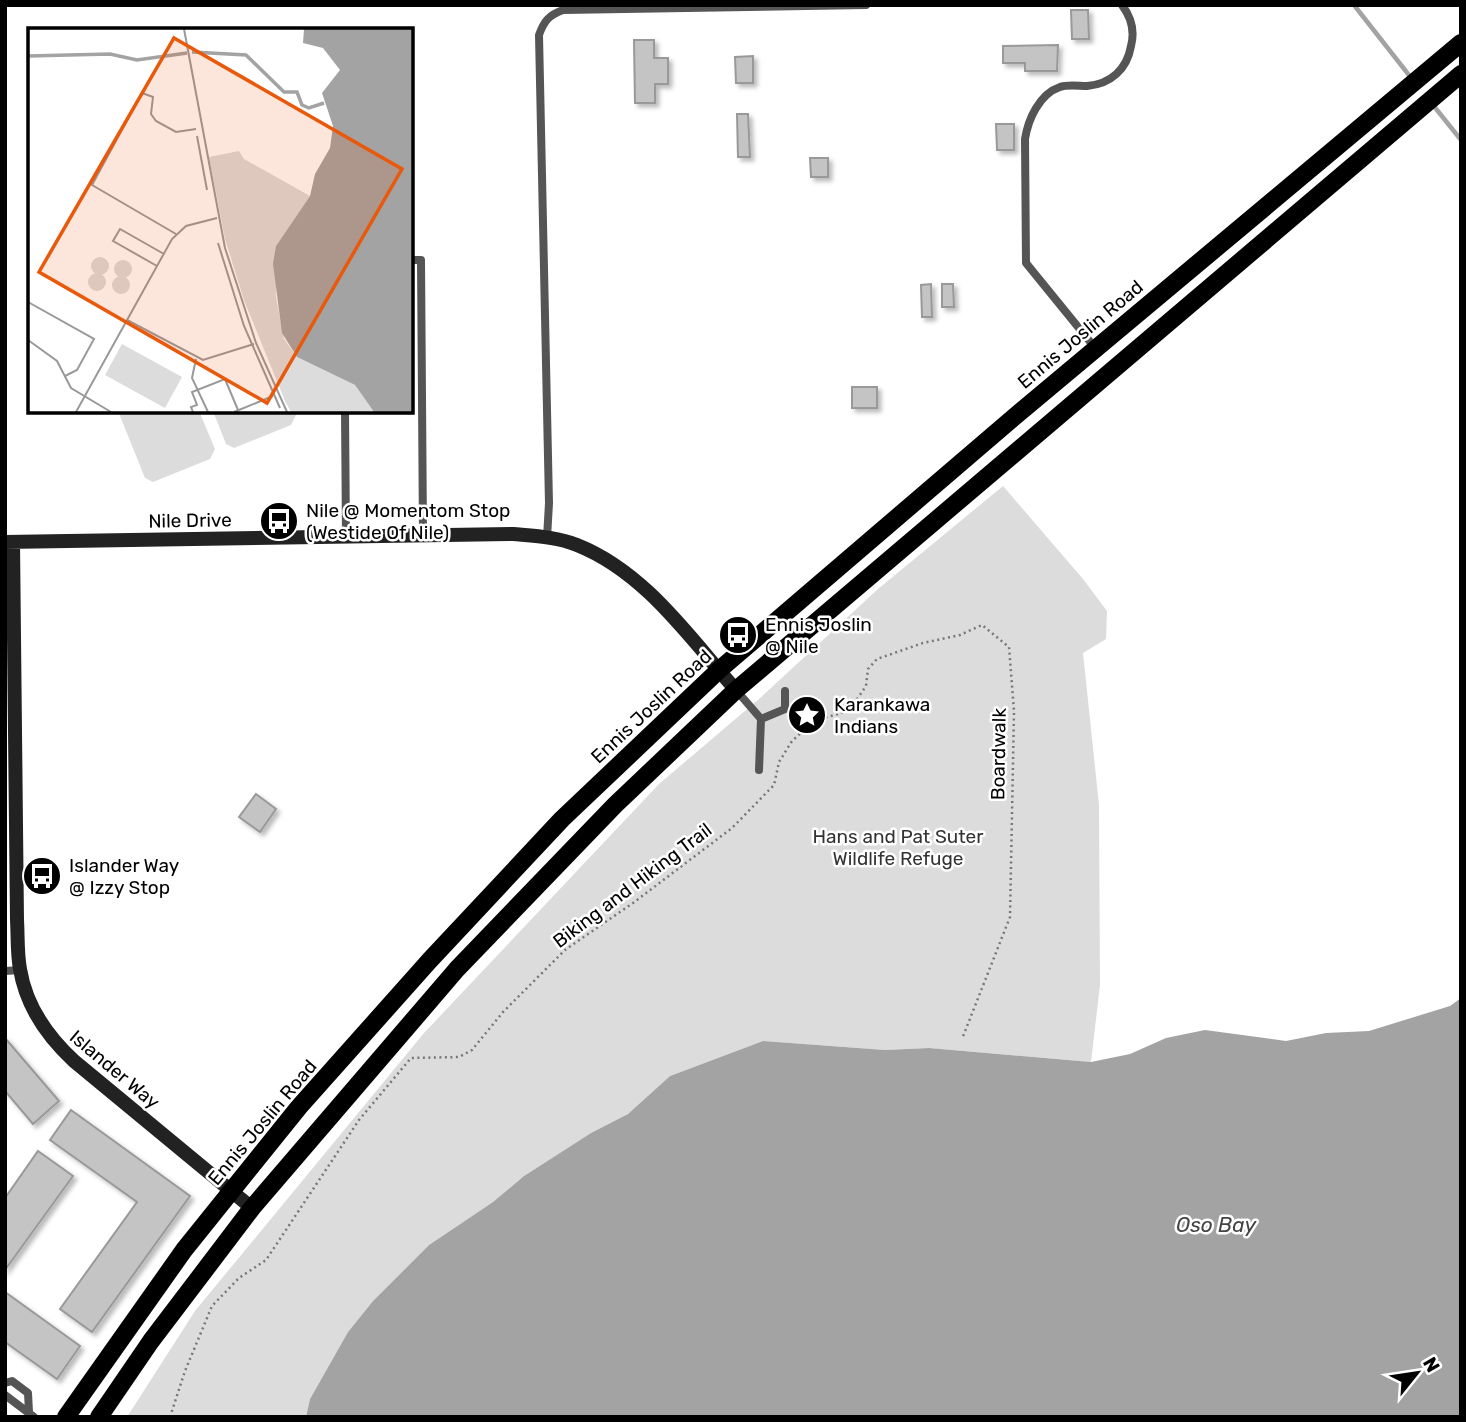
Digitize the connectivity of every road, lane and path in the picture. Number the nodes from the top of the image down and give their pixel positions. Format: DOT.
graph roads {
  1 [pos="866,5"];
  2 [pos="1122,5"];
  3 [pos="1455,47"];
  4 [pos="1461,74"];
  5 [pos="413,260"];
  6 [pos="1096,349"];
  7 [pos="1112,368"];
  8 [pos="345,413"];
  9 [pos="424,536"];
  10 [pos="346,537"];
  11 [pos="547,538"];
  12 [pos="9,542"];
  13 [pos="960,635"];
  14 [pos="719,670"];
  15 [pos="736,690"];
  16 [pos="785,691"];
  17 [pos="761,719"];
  18 [pos="759,770"];
  19 [pos="10,779"];
  20 [pos="12,970"];
  21 [pos="962,1039"];
  22 [pos="232,1190"];
  23 [pos="252,1208"];
  24 [pos="5,1383"];
  25 [pos="5,1395"];
  26 [pos="31,1415"];
  27 [pos="65,1417"];
  28 [pos="99,1417"];
  29 [pos="170,1417"];
  1 -- 11 [label="lane"];
  2 -- 6 [label="lane"];
  3 -- 6 [label="main road, Ennis Joslin Road"];
  4 -- 7 [label="main road"];
  5 -- 9 [label="lane"];
  6 -- 7 [label="main road"];
  6 -- 14 [label="main road, Ennis Joslin Road"];
  7 -- 15 [label="main road"];
  8 -- 10 [label="lane"];
  9 -- 10 [label="main road, Nile Drive"];
  9 -- 11 [label="main road, Nile Drive"];
  10 -- 12 [label="main road, Nile Drive"];
  11 -- 14 [label="main road, Nile Drive"];
  12 -- 19 [label="main road, Islander Way"];
  13 -- 21 [label="path, Boardwalk"];
  13 -- 29 [label="path, Biking and Hiking Trail"];
  14 -- 15 [label="main road, Nile Drive"];
  14 -- 22 [label="main road, Ennis Joslin Road"];
  15 -- 17 [label="lane"];
  15 -- 23 [label="main road"];
  16 -- 17 [label="lane"];
  17 -- 18 [label="lane"];
  19 -- 20 [label="main road, Islander Way"];
  20 -- 22 [label="main road, Islander Way"];
  22 -- 23 [label="main road, Islander Way"];
  22 -- 27 [label="main road, Ennis Joslin Road"];
  23 -- 28 [label="main road"];
  24 -- 26 [label="lane"];
  25 -- 26 [label="lane"];
}
